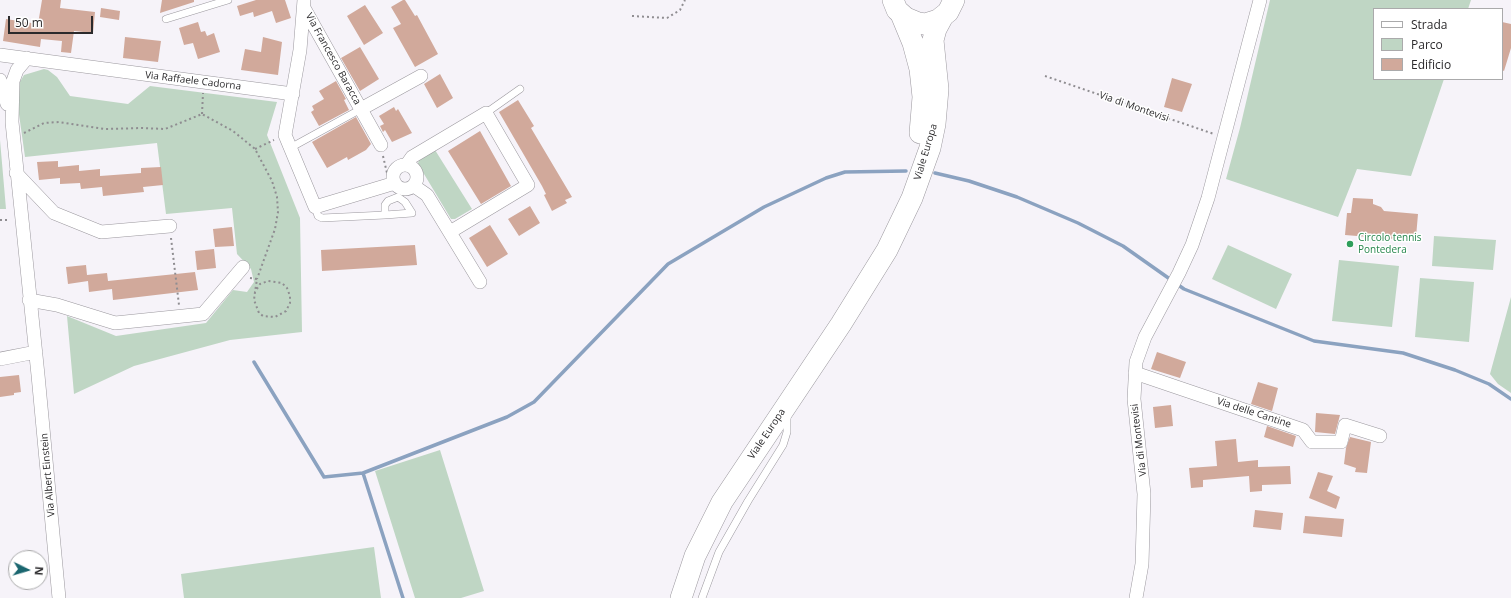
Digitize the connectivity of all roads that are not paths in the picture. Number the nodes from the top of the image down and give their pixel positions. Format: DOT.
graph roads {
  1 [pos="228,0"];
  2 [pos="1260,0"];
  3 [pos="304,4"];
  4 [pos="897,7"];
  5 [pos="949,8"];
  6 [pos="166,18"];
  7 [pos="0,55"];
  8 [pos="27,58"];
  9 [pos="421,76"];
  10 [pos="0,80"];
  11 [pos="520,89"];
  12 [pos="293,94"];
  13 [pos="361,109"];
  14 [pos="486,113"];
  15 [pos="12,122"];
  16 [pos="381,145"];
  17 [pos="290,148"];
  18 [pos="407,164"];
  19 [pos="16,173"];
  20 [pos="392,184"];
  21 [pos="414,186"];
  22 [pos="315,207"];
  23 [pos="385,215"];
  24 [pos="170,226"];
  25 [pos="450,232"];
  26 [pos="244,266"];
  27 [pos="868,279"];
  28 [pos="480,282"];
  29 [pos="30,300"];
  30 [pos="36,352"];
  31 [pos="0,359"];
  32 [pos="1135,373"];
  33 [pos="787,405"];
  34 [pos="1380,436"];
  35 [pos="59,598"];
  36 [pos="681,598"];
  37 [pos="702,598"];
  38 [pos="1136,598"];
  1 -- 6 [label="lane"];
  2 -- 32 [label="street, Via di Montevisi"];
  3 -- 12 [label="street"];
  3 -- 13 [label="street, Via Francesco Baracca"];
  4 -- 5 [label="main road, Viale Europa"];
  4 -- 27 [label="main road, Viale Europa"];
  5 -- 27 [label="main road, Viale Europa"];
  7 -- 8 [label="street, Via Raffaele Cadorna"];
  8 -- 12 [label="street, Via Raffaele Cadorna"];
  8 -- 15 [label="street, Via Albert Einstein"];
  9 -- 13 [label="street, Via Francesco Baracca"];
  10 -- 15 [label="street, Via Albert Einstein"];
  11 -- 14 [label="lane"];
  12 -- 17 [label="street"];
  13 -- 16 [label="street, Via Francesco Baracca"];
  13 -- 17 [label="lane"];
  14 -- 18 [label="street"];
  14 -- 25 [label="street"];
  15 -- 19 [label="street, Via Albert Einstein"];
  17 -- 22 [label="street"];
  18 -- 20 [label="street"];
  18 -- 21 [label="street"];
  19 -- 24 [label="street"];
  19 -- 29 [label="street, Via Albert Einstein"];
  20 -- 21 [label="street"];
  20 -- 22 [label="street"];
  21 -- 25 [label="street"];
  22 -- 23 [label="lane"];
  25 -- 28 [label="street"];
  26 -- 29 [label="street"];
  27 -- 33 [label="main road, Viale Europa"];
  29 -- 30 [label="street, Via Albert Einstein"];
  30 -- 31 [label="street"];
  30 -- 35 [label="street, Via Albert Einstein"];
  32 -- 34 [label="street, Via delle Cantine"];
  32 -- 38 [label="street, Via di Montevisi"];
  33 -- 36 [label="main road, Viale Europa"];
  33 -- 37 [label="lane"];
}
